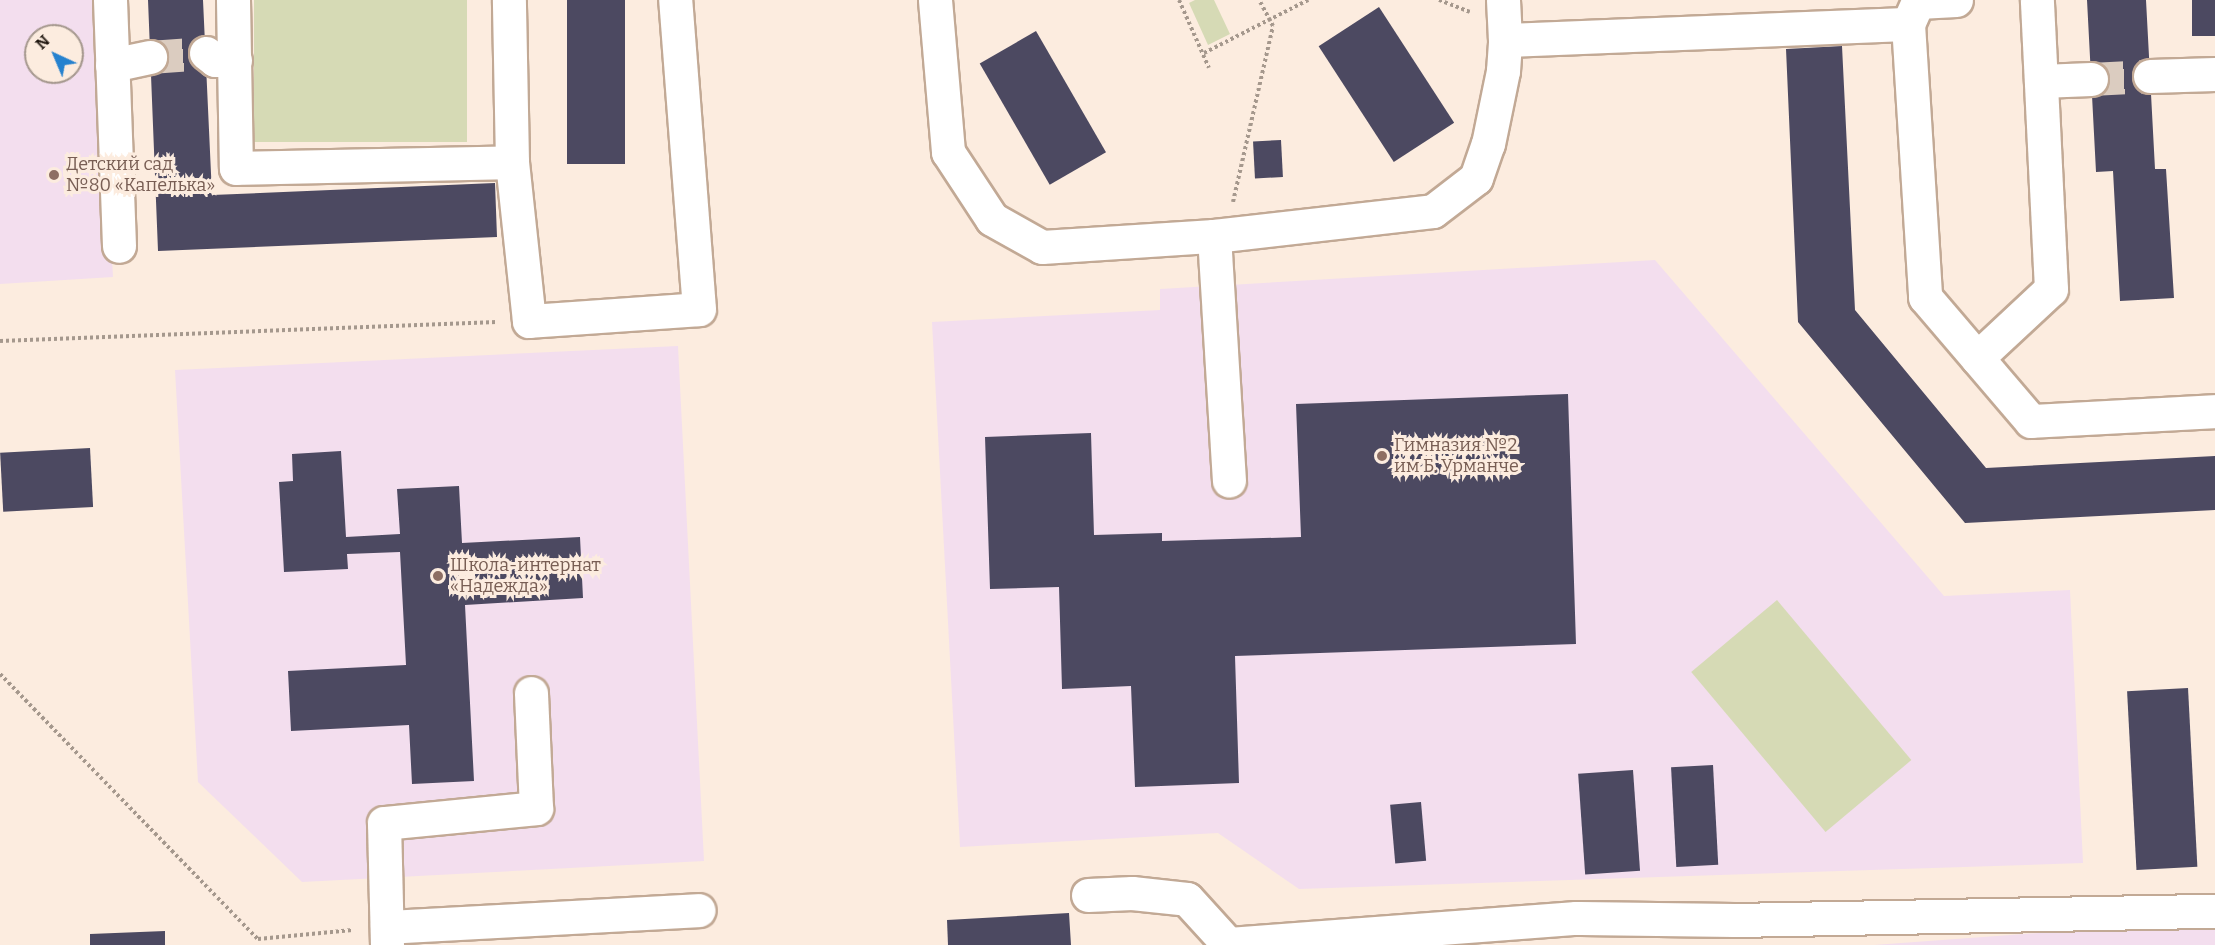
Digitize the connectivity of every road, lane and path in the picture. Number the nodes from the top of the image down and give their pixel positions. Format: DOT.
graph roads {
  1 [pos="110,0"];
  2 [pos="233,0"];
  3 [pos="509,0"];
  4 [pos="675,0"];
  5 [pos="934,0"];
  6 [pos="1179,0"];
  7 [pos="1259,0"];
  8 [pos="1308,0"];
  9 [pos="1503,0"];
  10 [pos="1956,0"];
  11 [pos="2037,0"];
  12 [pos="1915,8"];
  13 [pos="1269,18"];
  14 [pos="1505,40"];
  15 [pos="1204,53"];
  16 [pos="150,57"];
  17 [pos="112,65"];
  18 [pos="1209,68"];
  19 [pos="2215,74"];
  20 [pos="2150,76"];
  21 [pos="2091,79"];
  22 [pos="2041,81"];
  23 [pos="512,162"];
  24 [pos="1220,236"];
  25 [pos="119,246"];
  26 [pos="529,321"];
  27 [pos="0,341"];
  28 [pos="1977,358"];
  29 [pos="2215,411"];
  30 [pos="1228,481"];
  31 [pos="0,674"];
  32 [pos="531,693"];
  33 [pos="1088,895"];
  34 [pos="699,910"];
  35 [pos="2215,911"];
  36 [pos="1735,933"];
  37 [pos="387,936"];
  38 [pos="1229,945"];
  1 -- 17 [label="lane"];
  2 -- 23 [label="lane"];
  3 -- 23 [label="lane"];
  4 -- 26 [label="lane"];
  5 -- 24 [label="lane"];
  6 -- 15 [label="path"];
  7 -- 13 [label="path"];
  8 -- 13 [label="path"];
  9 -- 14 [label="lane"];
  10 -- 12 [label="lane"];
  11 -- 22 [label="lane"];
  12 -- 14 [label="lane"];
  12 -- 28 [label="lane"];
  13 -- 15 [label="path"];
  13 -- 24 [label="path"];
  14 -- 24 [label="lane"];
  15 -- 18 [label="path"];
  16 -- 17 [label="lane"];
  17 -- 25 [label="lane"];
  19 -- 20 [label="lane"];
  21 -- 22 [label="lane"];
  22 -- 28 [label="lane"];
  23 -- 26 [label="lane"];
  24 -- 30 [label="lane"];
  26 -- 27 [label="path"];
  28 -- 29 [label="lane"];
  31 -- 37 [label="path"];
  32 -- 37 [label="lane"];
  33 -- 38 [label="lane"];
  34 -- 37 [label="lane"];
  35 -- 36 [label="lane"];
  36 -- 38 [label="lane"];
}
